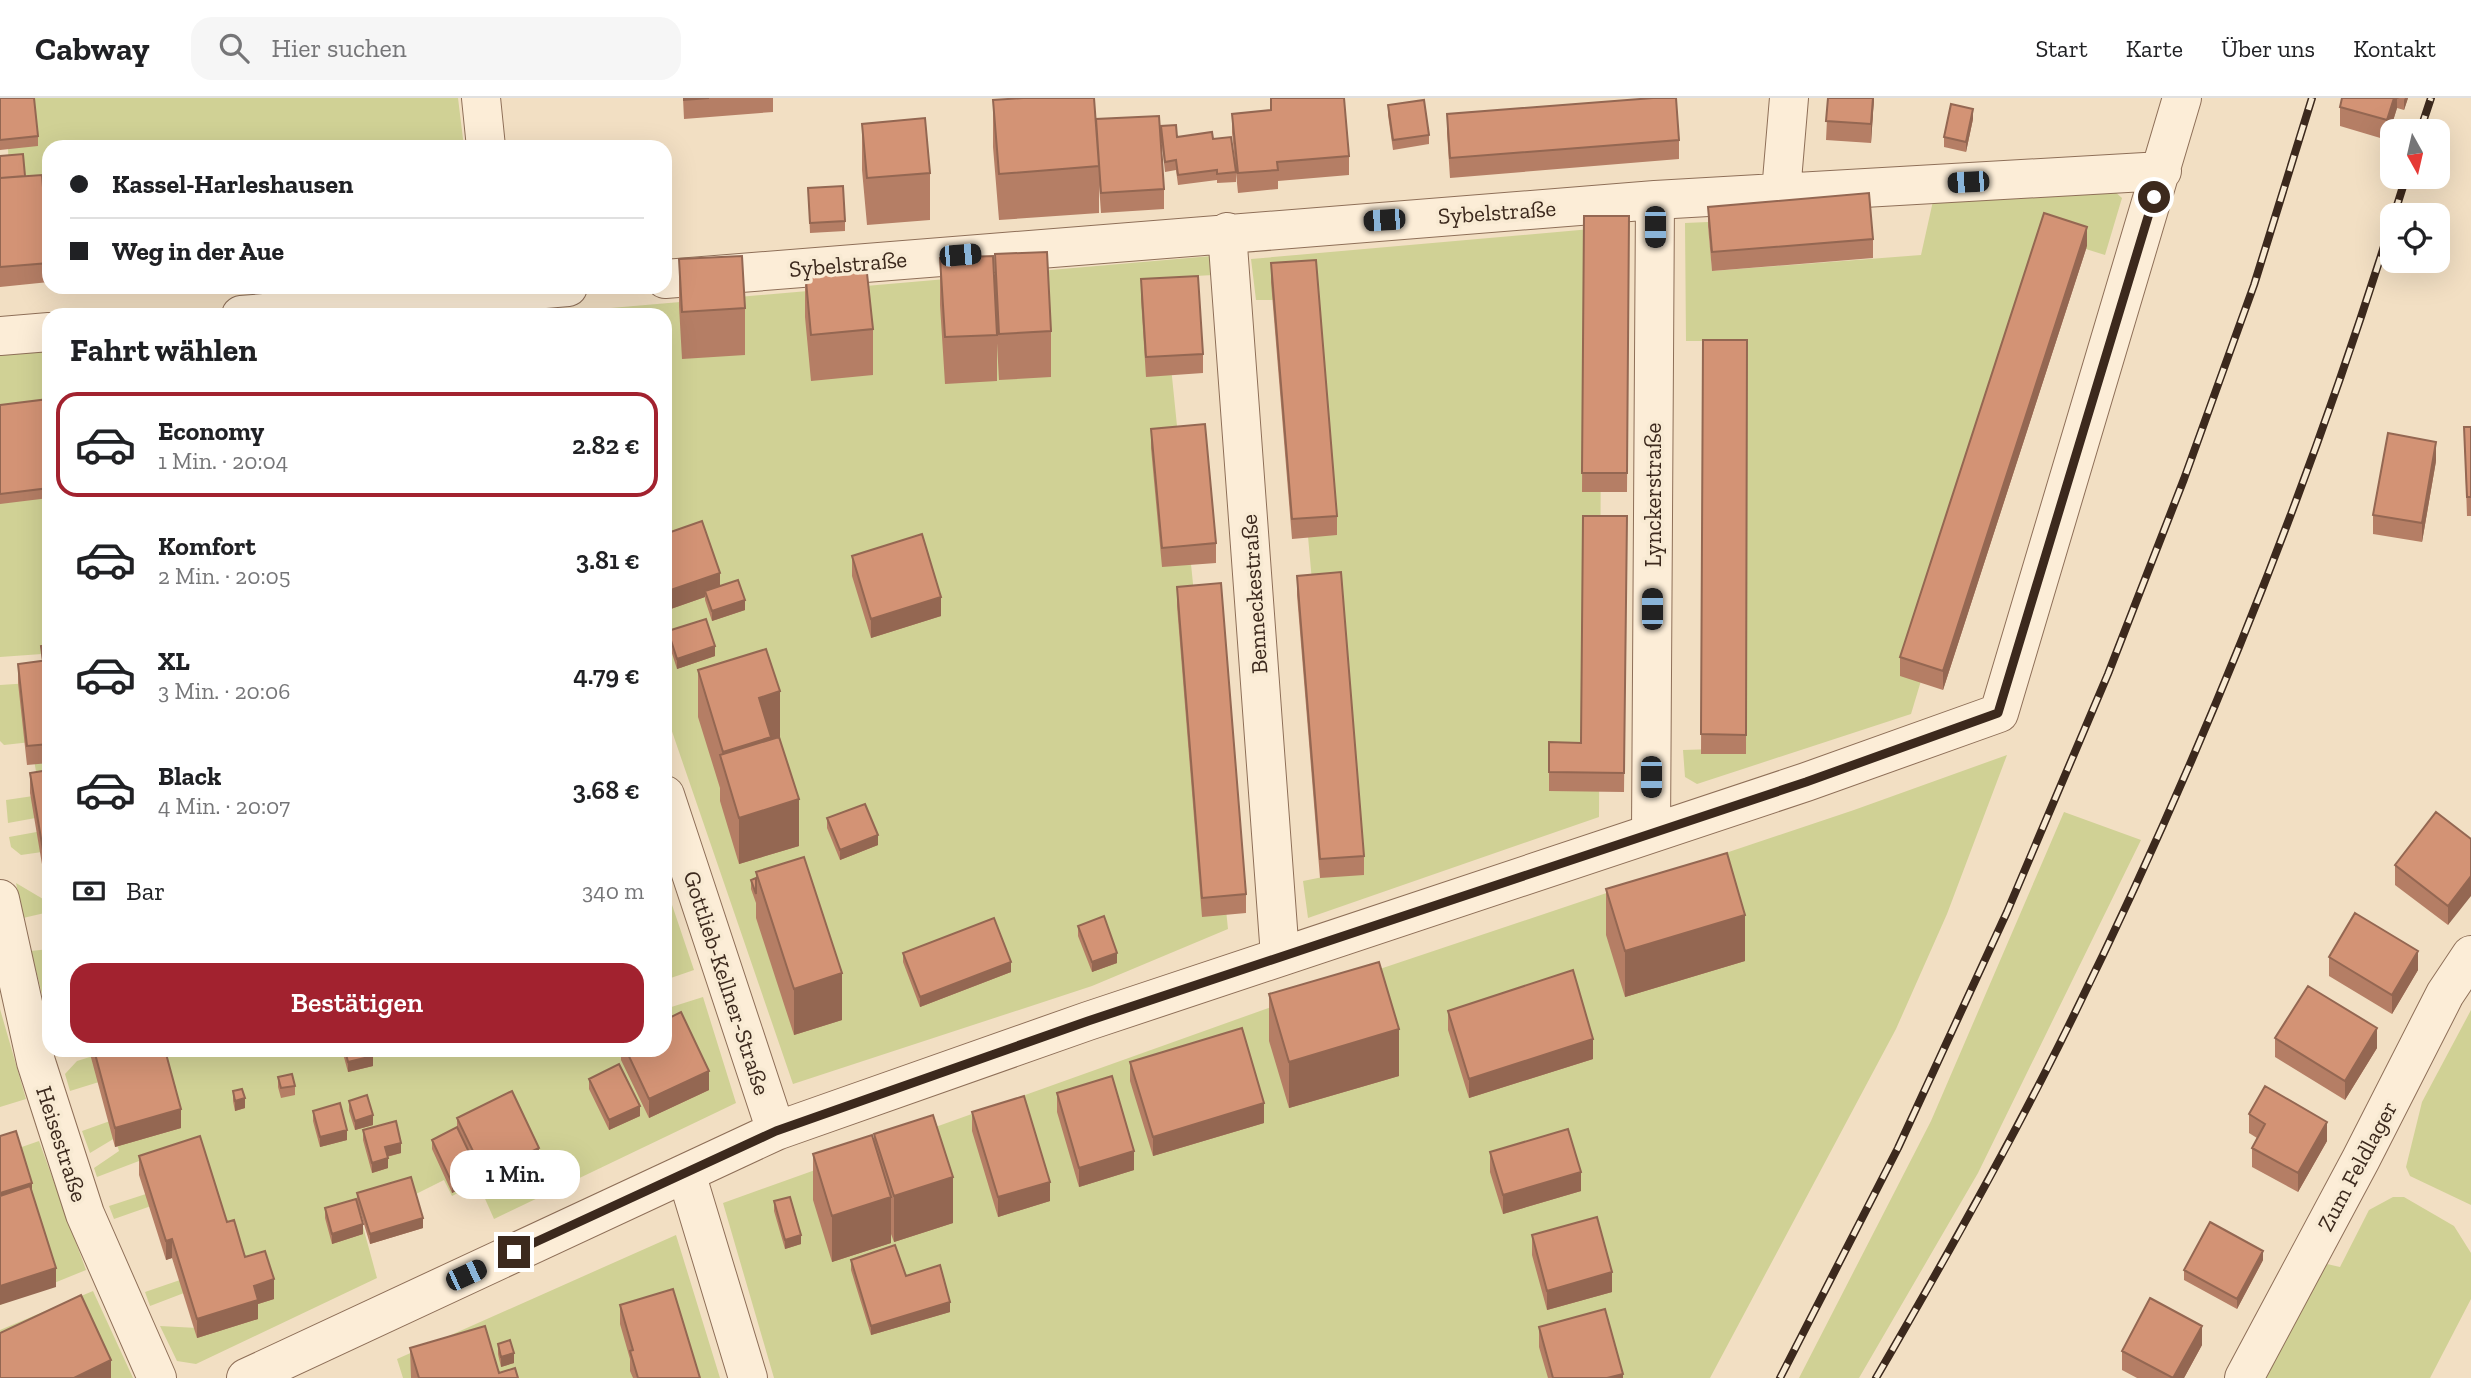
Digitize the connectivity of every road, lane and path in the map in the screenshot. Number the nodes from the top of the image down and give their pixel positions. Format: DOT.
graph roads {
  1 [pos="481,98"];
  2 [pos="1790,98"];
  3 [pos="2182,98"];
  4 [pos="485,140"];
  5 [pos="2162,171"];
  6 [pos="1781,192"];
  7 [pos="1655,200"];
  8 [pos="1227,232"];
  9 [pos="672,278"];
  10 [pos="527,294"];
  11 [pos="503,298"];
  12 [pos="349,308"];
  13 [pos="42,333"];
  14 [pos="0,336"];
  15 [pos="672,816"];
  16 [pos="1651,832"];
  17 [pos="0,899"];
  18 [pos="2471,955"];
  19 [pos="1280,956"];
  20 [pos="776,1131"];
  21 [pos="686,1172"];
  22 [pos="157,1378"];
  23 [pos="246,1378"];
  24 [pos="748,1378"];
  25 [pos="2244,1378"];
  1 -- 4 [label="street"];
  2 -- 6 [label="street"];
  3 -- 5 [label="street"];
  5 -- 6 [label="street, Sybelstraße"];
  5 -- 16 [label="street"];
  6 -- 7 [label="street, Sybelstraße"];
  7 -- 8 [label="street, Sybelstraße"];
  7 -- 16 [label="street, Lynckerstraße"];
  8 -- 9 [label="street, Sybelstraße"];
  8 -- 19 [label="street, Benneckestraße"];
  10 -- 11 [label="street"];
  11 -- 12 [label="street"];
  13 -- 14 [label="street"];
  15 -- 20 [label="street, Gottlieb-Kellner-Straße"];
  16 -- 19 [label="street"];
  17 -- 22 [label="street, Heisestraße"];
  18 -- 25 [label="street, Zum Feldlager"];
  19 -- 20 [label="street"];
  20 -- 21 [label="street"];
  21 -- 23 [label="street"];
  21 -- 24 [label="street"];
}
